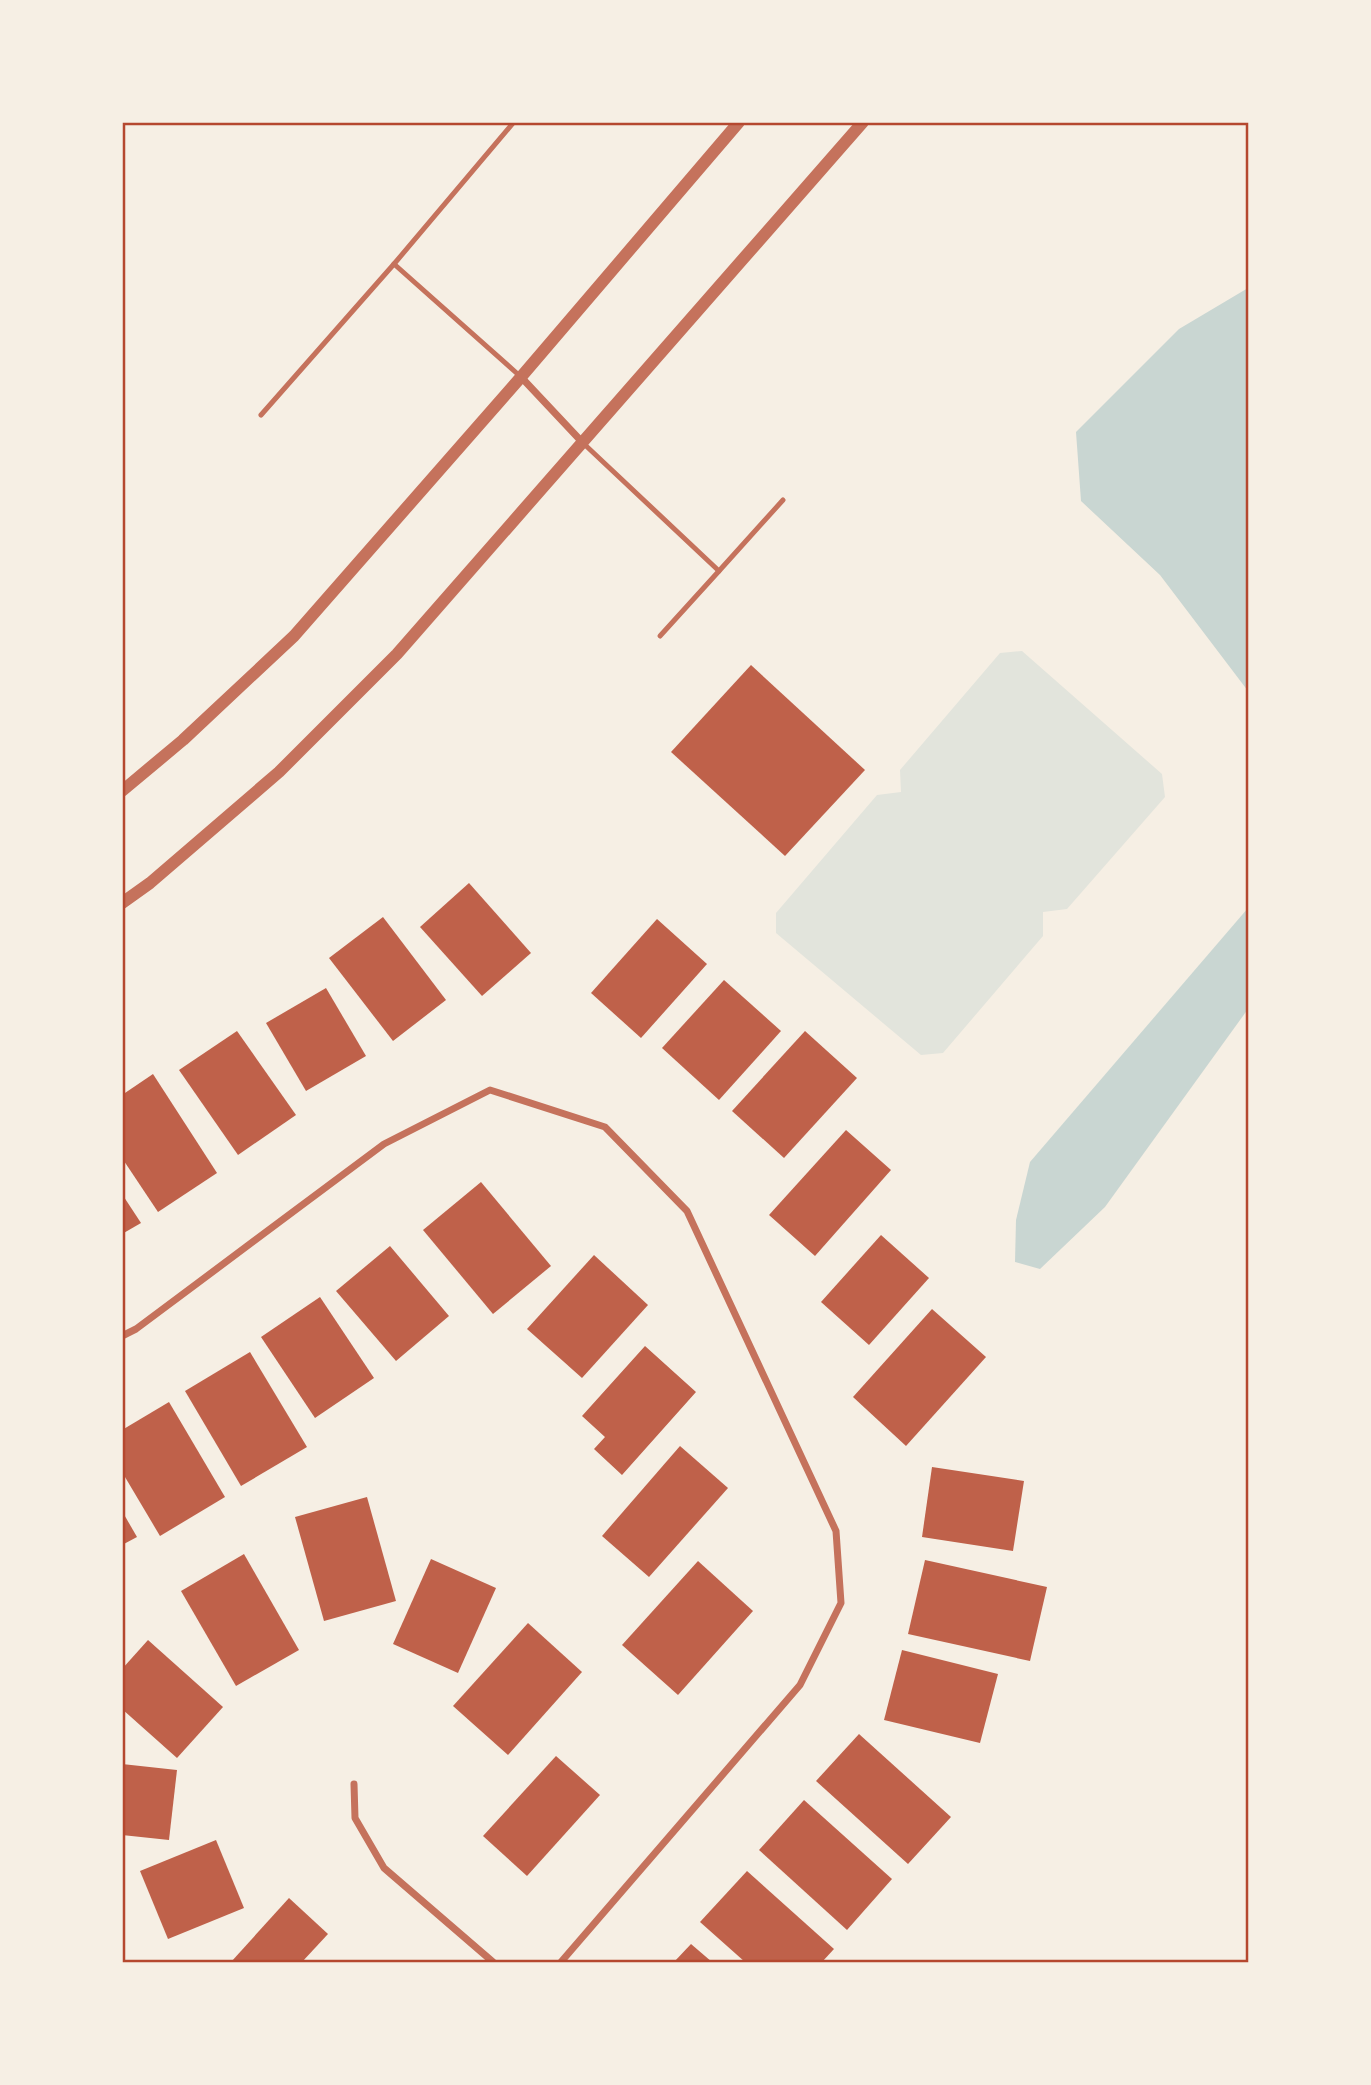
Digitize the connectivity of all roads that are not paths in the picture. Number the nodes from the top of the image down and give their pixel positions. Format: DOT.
graph roads {
  1 [pos="514,122"];
  2 [pos="739,122"];
  3 [pos="863,122"];
  4 [pos="394,264"];
  5 [pos="521,377"];
  6 [pos="261,415"];
  7 [pos="583,443"];
  8 [pos="783,500"];
  9 [pos="719,571"];
  10 [pos="660,636"];
  11 [pos="122,791"];
  12 [pos="122,903"];
  13 [pos="122,1336"];
  14 [pos="354,1784"];
  15 [pos="493,1962"];
  16 [pos="561,1962"];
  1 -- 4 [label="lane"];
  2 -- 5 [label="street"];
  3 -- 7 [label="street"];
  4 -- 5 [label="lane"];
  4 -- 6 [label="lane"];
  5 -- 7 [label="street"];
  5 -- 11 [label="street"];
  7 -- 9 [label="lane"];
  7 -- 12 [label="street"];
  8 -- 9 [label="lane"];
  9 -- 10 [label="lane"];
  13 -- 16 [label="street"];
  14 -- 15 [label="street"];
}
